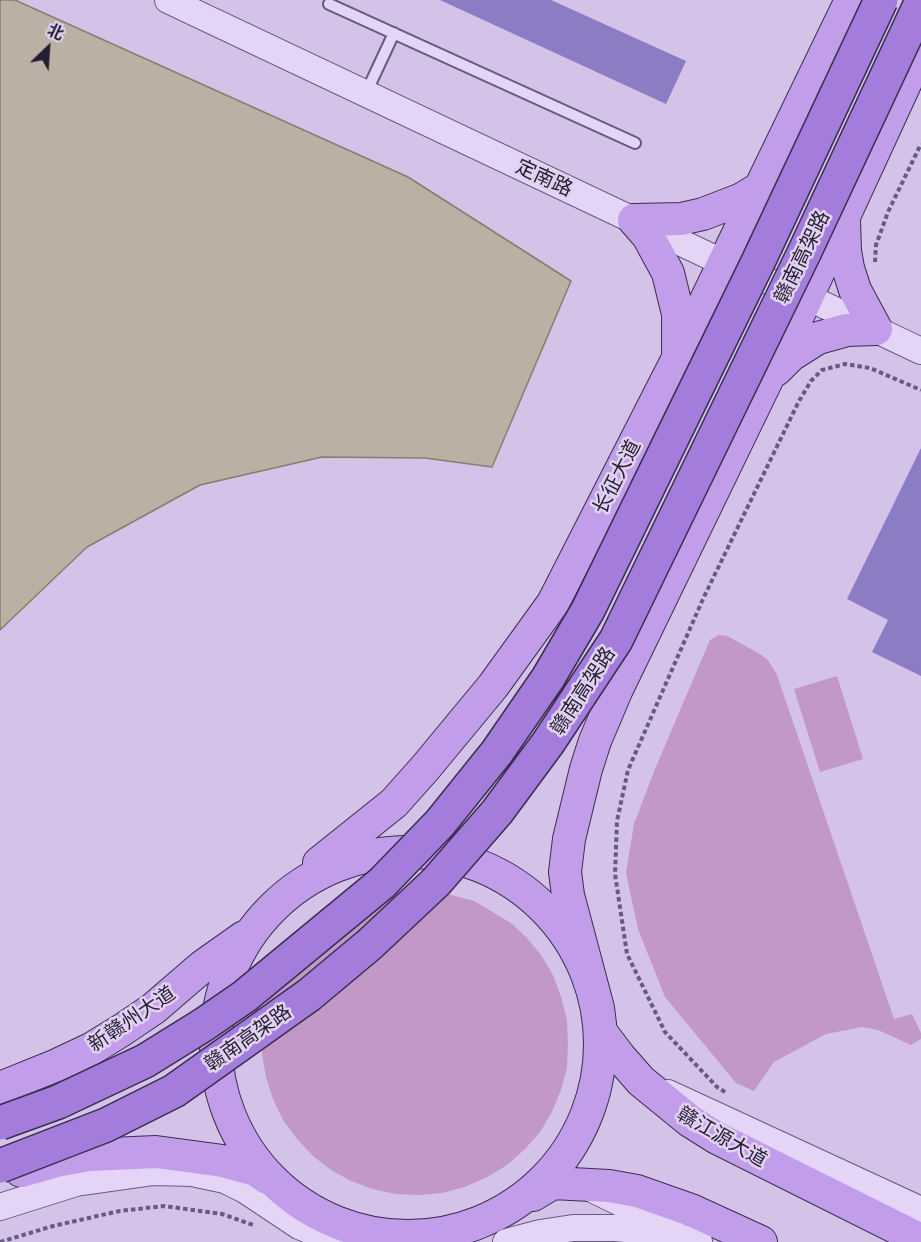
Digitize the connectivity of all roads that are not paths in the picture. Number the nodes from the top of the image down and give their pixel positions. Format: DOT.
graph roads {
  1 [pos="168,0"];
  2 [pos="851,0"];
  3 [pos="881,0"];
  4 [pos="921,3"];
  5 [pos="329,4"];
  6 [pos="394,33"];
  7 [pos="921,49"];
  8 [pos="366,93"];
  9 [pos="635,143"];
  10 [pos="760,188"];
  11 [pos="845,216"];
  12 [pos="634,220"];
  13 [pos="724,263"];
  14 [pos="807,297"];
  15 [pos="876,329"];
  16 [pos="921,351"];
  17 [pos="678,358"];
  18 [pos="761,391"];
  19 [pos="292,890"];
  20 [pos="252,931"];
  21 [pos="587,972"];
  22 [pos="598,1008"];
  23 [pos="57,1065"];
  24 [pos="0,1074"];
  25 [pos="641,1081"];
  26 [pos="0,1088"];
  27 [pos="0,1123"];
  28 [pos="0,1166"];
  29 [pos="0,1177"];
  30 [pos="580,1183"];
  31 [pos="298,1202"];
  32 [pos="0,1207"];
  33 [pos="921,1210"];
  34 [pos="498,1231"];
  35 [pos="444,1238"];
  36 [pos="921,1240"];
  37 [pos="336,1242"];
  38 [pos="700,1242"];
  39 [pos="761,1242"];
  1 -- 8 [label="street, 定南路"];
  2 -- 10 [label="main road, 长征大道"];
  3 -- 27 [label="highway, 赣南高架路, bridge"];
  4 -- 28 [label="highway, 赣南高架路, bridge"];
  5 -- 6 [label="lane"];
  6 -- 8 [label="lane"];
  6 -- 9 [label="lane"];
  7 -- 11 [label="main road"];
  8 -- 12 [label="street, 定南路"];
  10 -- 12 [label="main road"];
  10 -- 13 [label="main road, 长征大道"];
  11 -- 14 [label="main road"];
  11 -- 15 [label="main road"];
  12 -- 13 [label="street, 定南路"];
  12 -- 17 [label="main road"];
  13 -- 14 [label="street, 定南路"];
  13 -- 17 [label="main road, 长征大道"];
  14 -- 15 [label="street, 定南路"];
  14 -- 18 [label="main road"];
  15 -- 16 [label="street, 定南路"];
  15 -- 18 [label="main road"];
  17 -- 19 [label="main road, 长征大道"];
  18 -- 21 [label="main road"];
  19 -- 20 [label="main road"];
  19 -- 21 [label="main road"];
  20 -- 23 [label="main road, 新赣州大道"];
  20 -- 31 [label="main road"];
  21 -- 22 [label="main road, 赣江源大道"];
  22 -- 25 [label="main road, 赣江源大道"];
  22 -- 34 [label="main road"];
  23 -- 24 [label="street"];
  23 -- 26 [label="main road, 新赣州大道"];
  25 -- 33 [label="street"];
  25 -- 36 [label="main road, 赣江源大道"];
  29 -- 31 [label="main road"];
  30 -- 34 [label="main road"];
  30 -- 38 [label="street"];
  30 -- 39 [label="main road"];
  31 -- 35 [label="main road"];
  32 -- 37 [label="street"];
  34 -- 35 [label="main road"];
  34 -- 38 [label="street"];
}
